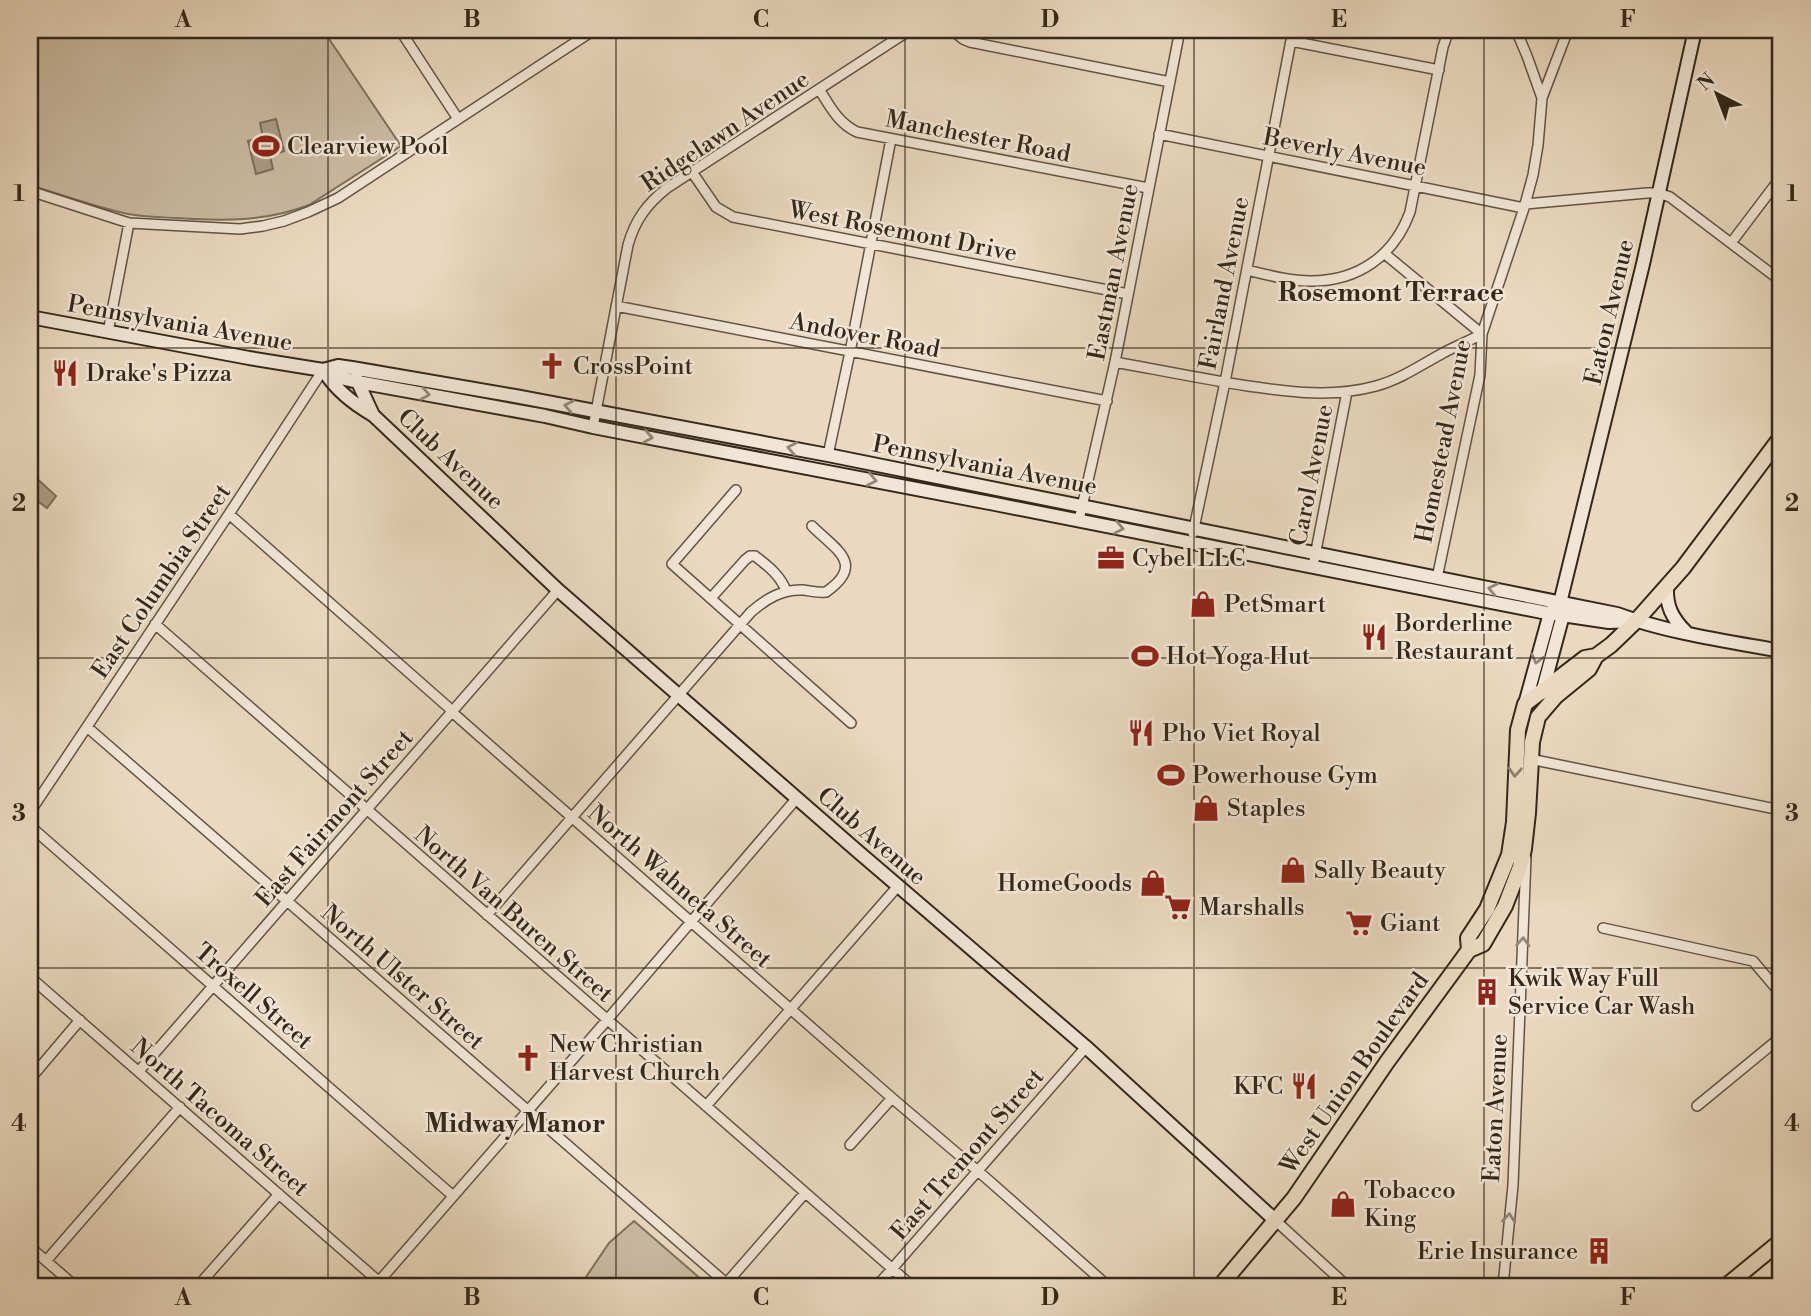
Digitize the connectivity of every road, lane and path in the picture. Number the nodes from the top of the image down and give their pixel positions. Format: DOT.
graph roads {
  1 [pos="34,30"];
  2 [pos="400,30"];
  3 [pos="594,30"];
  4 [pos="910,30"];
  5 [pos="952,30"];
  6 [pos="1180,30"];
  7 [pos="1293,30"];
  8 [pos="1449,30"];
  9 [pos="1516,30"];
  10 [pos="1568,30"];
  11 [pos="1695,30"];
  12 [pos="30,41"];
  13 [pos="1291,41"];
  14 [pos="1439,70"];
  15 [pos="1170,82"];
  16 [pos="819,89"];
  17 [pos="1542,98"];
  18 [pos="458,119"];
  19 [pos="1159,134"];
  20 [pos="891,138"];
  21 [pos="1269,156"];
  22 [pos="692,172"];
  23 [pos="1781,177"];
  24 [pos="1416,186"];
  25 [pos="1148,188"];
  26 [pos="30,191"];
  27 [pos="1658,193"];
  28 [pos="1524,206"];
  29 [pos="130,223"];
  30 [pos="1731,243"];
  31 [pos="871,245"];
  32 [pos="1385,254"];
  33 [pos="1247,270"];
  34 [pos="1781,281"];
  35 [pos="1128,294"];
  36 [pos="616,306"];
  37 [pos="30,317"];
  38 [pos="108,332"];
  39 [pos="1482,334"];
  40 [pos="850,352"];
  41 [pos="1115,362"];
  42 [pos="352,368"];
  43 [pos="323,370"];
  44 [pos="358,382"];
  45 [pos="1225,382"];
  46 [pos="1348,392"];
  47 [pos="1107,401"];
  48 [pos="596,411"];
  49 [pos="373,415"];
  50 [pos="593,427"];
  51 [pos="1781,437"];
  52 [pos="828,455"];
  53 [pos="736,490"];
  54 [pos="1083,506"];
  55 [pos="229,514"];
  56 [pos="1079,520"];
  57 [pos="812,526"];
  58 [pos="1194,528"];
  59 [pos="1191,543"];
  60 [pos="1314,560"];
  61 [pos="1437,578"];
  62 [pos="1667,586"];
  63 [pos="558,590"];
  64 [pos="786,591"];
  65 [pos="711,598"];
  66 [pos="1558,611"];
  67 [pos="1636,621"];
  68 [pos="155,624"];
  69 [pos="740,625"];
  70 [pos="1686,632"];
  71 [pos="1781,651"];
  72 [pos="1596,656"];
  73 [pos="1543,689"];
  74 [pos="679,694"];
  75 [pos="1525,704"];
  76 [pos="452,712"];
  77 [pos="1538,717"];
  78 [pos="851,723"];
  79 [pos="87,727"];
  80 [pos="1530,759"];
  81 [pos="797,798"];
  82 [pos="367,810"];
  83 [pos="1781,810"];
  84 [pos="30,811"];
  85 [pos="572,816"];
  86 [pos="30,826"];
  87 [pos="1524,849"];
  88 [pos="898,886"];
  89 [pos="287,901"];
  90 [pos="487,915"];
  91 [pos="691,922"];
  92 [pos="1603,928"];
  93 [pos="1469,950"];
  94 [pos="30,977"];
  95 [pos="213,986"];
  96 [pos="1781,994"];
  97 [pos="791,1010"];
  98 [pos="80,1020"];
  99 [pos="607,1020"];
  100 [pos="1781,1037"];
  101 [pos="1086,1047"];
  102 [pos="139,1071"];
  103 [pos="30,1079"];
  104 [pos="892,1098"];
  105 [pos="706,1106"];
  106 [pos="1697,1106"];
  107 [pos="180,1107"];
  108 [pos="527,1111"];
  109 [pos="850,1145"];
  110 [pos="978,1171"];
  111 [pos="805,1193"];
  112 [pos="279,1194"];
  113 [pos="452,1195"];
  114 [pos="1276,1221"];
  115 [pos="1781,1241"];
  116 [pos="30,1247"];
  117 [pos="46,1261"];
  118 [pos="892,1269"];
  119 [pos="379,1285"];
  120 [pos="725,1285"];
  121 [pos="75,1286"];
  122 [pos="198,1286"];
  123 [pos="877,1286"];
  124 [pos="912,1286"];
  125 [pos="1108,1286"];
  126 [pos="1220,1286"];
  127 [pos="1347,1286"];
  128 [pos="1503,1286"];
  129 [pos="1726,1286"];
  1 -- 12 [label="street"];
  2 -- 18 [label="street"];
  3 -- 18 [label="street"];
  4 -- 16 [label="street, Ridgelawn Avenue"];
  5 -- 15 [label="street"];
  6 -- 15 [label="street, Eastman Avenue"];
  7 -- 13 [label="street, Fairland Avenue"];
  8 -- 14 [label="street"];
  9 -- 17 [label="street"];
  10 -- 17 [label="street, Homestead Avenue"];
  11 -- 27 [label="street, Eaton Avenue"];
  13 -- 14 [label="street"];
  13 -- 21 [label="street, Fairland Avenue"];
  14 -- 24 [label="street"];
  15 -- 19 [label="street, Eastman Avenue"];
  16 -- 20 [label="street, Manchester Road"];
  16 -- 22 [label="street, Ridgelawn Avenue"];
  17 -- 28 [label="street, Homestead Avenue"];
  18 -- 29 [label="street"];
  19 -- 21 [label="street, Beverly Avenue"];
  19 -- 25 [label="street, Eastman Avenue"];
  20 -- 25 [label="street, Manchester Road"];
  20 -- 31 [label="street"];
  21 -- 24 [label="street, Beverly Avenue"];
  21 -- 33 [label="street, Fairland Avenue"];
  22 -- 31 [label="street, West Rosemont Drive"];
  22 -- 36 [label="street, Ridgelawn Avenue"];
  23 -- 30 [label="street"];
  24 -- 28 [label="street, Beverly Avenue"];
  24 -- 32 [label="street"];
  25 -- 35 [label="street, Eastman Avenue"];
  26 -- 29 [label="street"];
  27 -- 28 [label="street, Beverly Avenue"];
  27 -- 30 [label="street"];
  27 -- 66 [label="street, Eaton Avenue"];
  28 -- 39 [label="street, Homestead Avenue"];
  29 -- 38 [label="street"];
  30 -- 34 [label="street"];
  31 -- 35 [label="street, West Rosemont Drive"];
  31 -- 40 [label="street"];
  32 -- 33 [label="street"];
  32 -- 39 [label="street"];
  33 -- 45 [label="street, Fairland Avenue"];
  35 -- 41 [label="street, Eastman Avenue"];
  36 -- 40 [label="street, Andover Road"];
  36 -- 48 [label="street, Ridgelawn Avenue"];
  37 -- 38 [label="street, Pennsylvania Avenue"];
  38 -- 43 [label="street, Pennsylvania Avenue"];
  39 -- 46 [label="street"];
  39 -- 61 [label="street, Homestead Avenue"];
  40 -- 47 [label="street, Andover Road"];
  40 -- 52 [label="street"];
  41 -- 45 [label="street"];
  41 -- 47 [label="street, Eastman Avenue"];
  42 -- 43 [label="street, Pennsylvania Avenue"];
  42 -- 44 [label="street, Club Avenue"];
  48 -- 42 [label="street, Pennsylvania Avenue, one-way"];
  43 -- 44 [label="street, Pennsylvania Avenue"];
  43 -- 49 [label="street, Club Avenue"];
  43 -- 55 [label="street, East Columbia Street"];
  44 -- 49 [label="street, Club Avenue"];
  44 -- 50 [label="street, Pennsylvania Avenue, one-way"];
  45 -- 46 [label="street"];
  45 -- 58 [label="street, Fairland Avenue"];
  46 -- 60 [label="street, Carol Avenue"];
  47 -- 54 [label="street, Eastman Avenue"];
  48 -- 50 [label="street, Ridgelawn Avenue"];
  52 -- 48 [label="street, Pennsylvania Avenue, one-way"];
  49 -- 63 [label="street, Club Avenue"];
  50 -- 56 [label="street, Pennsylvania Avenue, one-way"];
  51 -- 62 [label="main road"];
  52 -- 54 [label="street, Pennsylvania Avenue"];
  53 -- 65 [label="street"];
  54 -- 56 [label="street, Eastman Avenue"];
  54 -- 58 [label="street, Pennsylvania Avenue"];
  55 -- 68 [label="street, East Columbia Street"];
  55 -- 76 [label="street, North Wahneta Street"];
  56 -- 59 [label="street, Pennsylvania Avenue, one-way"];
  57 -- 64 [label="street"];
  58 -- 59 [label="street, Fairland Avenue"];
  58 -- 60 [label="street, Pennsylvania Avenue"];
  59 -- 60 [label="street, Pennsylvania Avenue"];
  60 -- 61 [label="street, Pennsylvania Avenue"];
  60 -- 66 [label="street, Pennsylvania Avenue"];
  66 -- 61 [label="street, Pennsylvania Avenue, one-way"];
  62 -- 67 [label="main road"];
  62 -- 70 [label="street"];
  63 -- 74 [label="street, Club Avenue"];
  63 -- 76 [label="street, East Fairmont Street"];
  64 -- 65 [label="street"];
  64 -- 69 [label="street"];
  65 -- 69 [label="street"];
  66 -- 67 [label="street, Pennsylvania Avenue"];
  66 -- 73 [label="street, Eaton Avenue"];
  66 -- 75 [label="street, Eaton Avenue, one-way"];
  67 -- 70 [label="street, Pennsylvania Avenue"];
  67 -- 72 [label="main road"];
  68 -- 79 [label="street, East Columbia Street"];
  68 -- 82 [label="street, North Van Buren Street"];
  69 -- 74 [label="street"];
  69 -- 78 [label="street"];
  70 -- 71 [label="street, Pennsylvania Avenue"];
  72 -- 73 [label="main road"];
  72 -- 77 [label="main road"];
  73 -- 75 [label="main road"];
  73 -- 77 [label="street, Eaton Avenue"];
  74 -- 81 [label="street, Club Avenue"];
  74 -- 85 [label="street"];
  75 -- 93 [label="main road, West Union Boulevard, one-way"];
  76 -- 82 [label="street, East Fairmont Street"];
  76 -- 85 [label="street, North Wahneta Street"];
  77 -- 80 [label="main road, West Union Boulevard"];
  79 -- 84 [label="street, East Columbia Street"];
  79 -- 89 [label="street, North Ulster Street"];
  80 -- 83 [label="street"];
  80 -- 87 [label="main road, West Union Boulevard"];
  81 -- 88 [label="street, Club Avenue"];
  81 -- 91 [label="street"];
  82 -- 89 [label="street, East Fairmont Street"];
  82 -- 90 [label="street, North Van Buren Street"];
  85 -- 90 [label="street"];
  85 -- 91 [label="street, North Wahneta Street"];
  86 -- 95 [label="street, Troxell Street"];
  87 -- 93 [label="main road, West Union Boulevard"];
  128 -- 87 [label="street, Eaton Avenue, one-way"];
  88 -- 97 [label="street"];
  88 -- 101 [label="street, Club Avenue"];
  89 -- 95 [label="street, East Fairmont Street"];
  89 -- 108 [label="street, North Ulster Street"];
  90 -- 99 [label="street, North Van Buren Street"];
  91 -- 97 [label="street, North Wahneta Street"];
  91 -- 99 [label="street"];
  92 -- 96 [label="street"];
  93 -- 114 [label="main road, West Union Boulevard"];
  94 -- 98 [label="street, North Tacoma Street"];
  95 -- 102 [label="street, East Fairmont Street"];
  95 -- 113 [label="street, Troxell Street"];
  97 -- 104 [label="street, North Wahneta Street"];
  97 -- 105 [label="street"];
  98 -- 102 [label="street, North Tacoma Street"];
  98 -- 103 [label="street"];
  99 -- 105 [label="street, North Van Buren Street"];
  99 -- 108 [label="street"];
  100 -- 106 [label="street"];
  101 -- 110 [label="street, East Tremont Street"];
  101 -- 114 [label="street, Club Avenue"];
  102 -- 107 [label="street, North Tacoma Street"];
  104 -- 109 [label="street"];
  104 -- 110 [label="street, North Wahneta Street"];
  105 -- 111 [label="street, North Van Buren Street"];
  107 -- 112 [label="street, North Tacoma Street"];
  107 -- 117 [label="street"];
  108 -- 113 [label="street"];
  108 -- 120 [label="street, North Ulster Street"];
  110 -- 118 [label="street, East Tremont Street"];
  110 -- 125 [label="street, North Wahneta Street"];
  111 -- 118 [label="street, North Van Buren Street"];
  111 -- 120 [label="street"];
  112 -- 119 [label="street, North Tacoma Street"];
  112 -- 122 [label="street"];
  113 -- 119 [label="street"];
  114 -- 126 [label="main road, West Union Boulevard"];
  114 -- 127 [label="street, Club Avenue"];
  115 -- 129 [label="main road"];
  116 -- 117 [label="street"];
  117 -- 121 [label="street"];
  118 -- 123 [label="street, East Tremont Street"];
  118 -- 124 [label="street, North Van Buren Street"];
}
